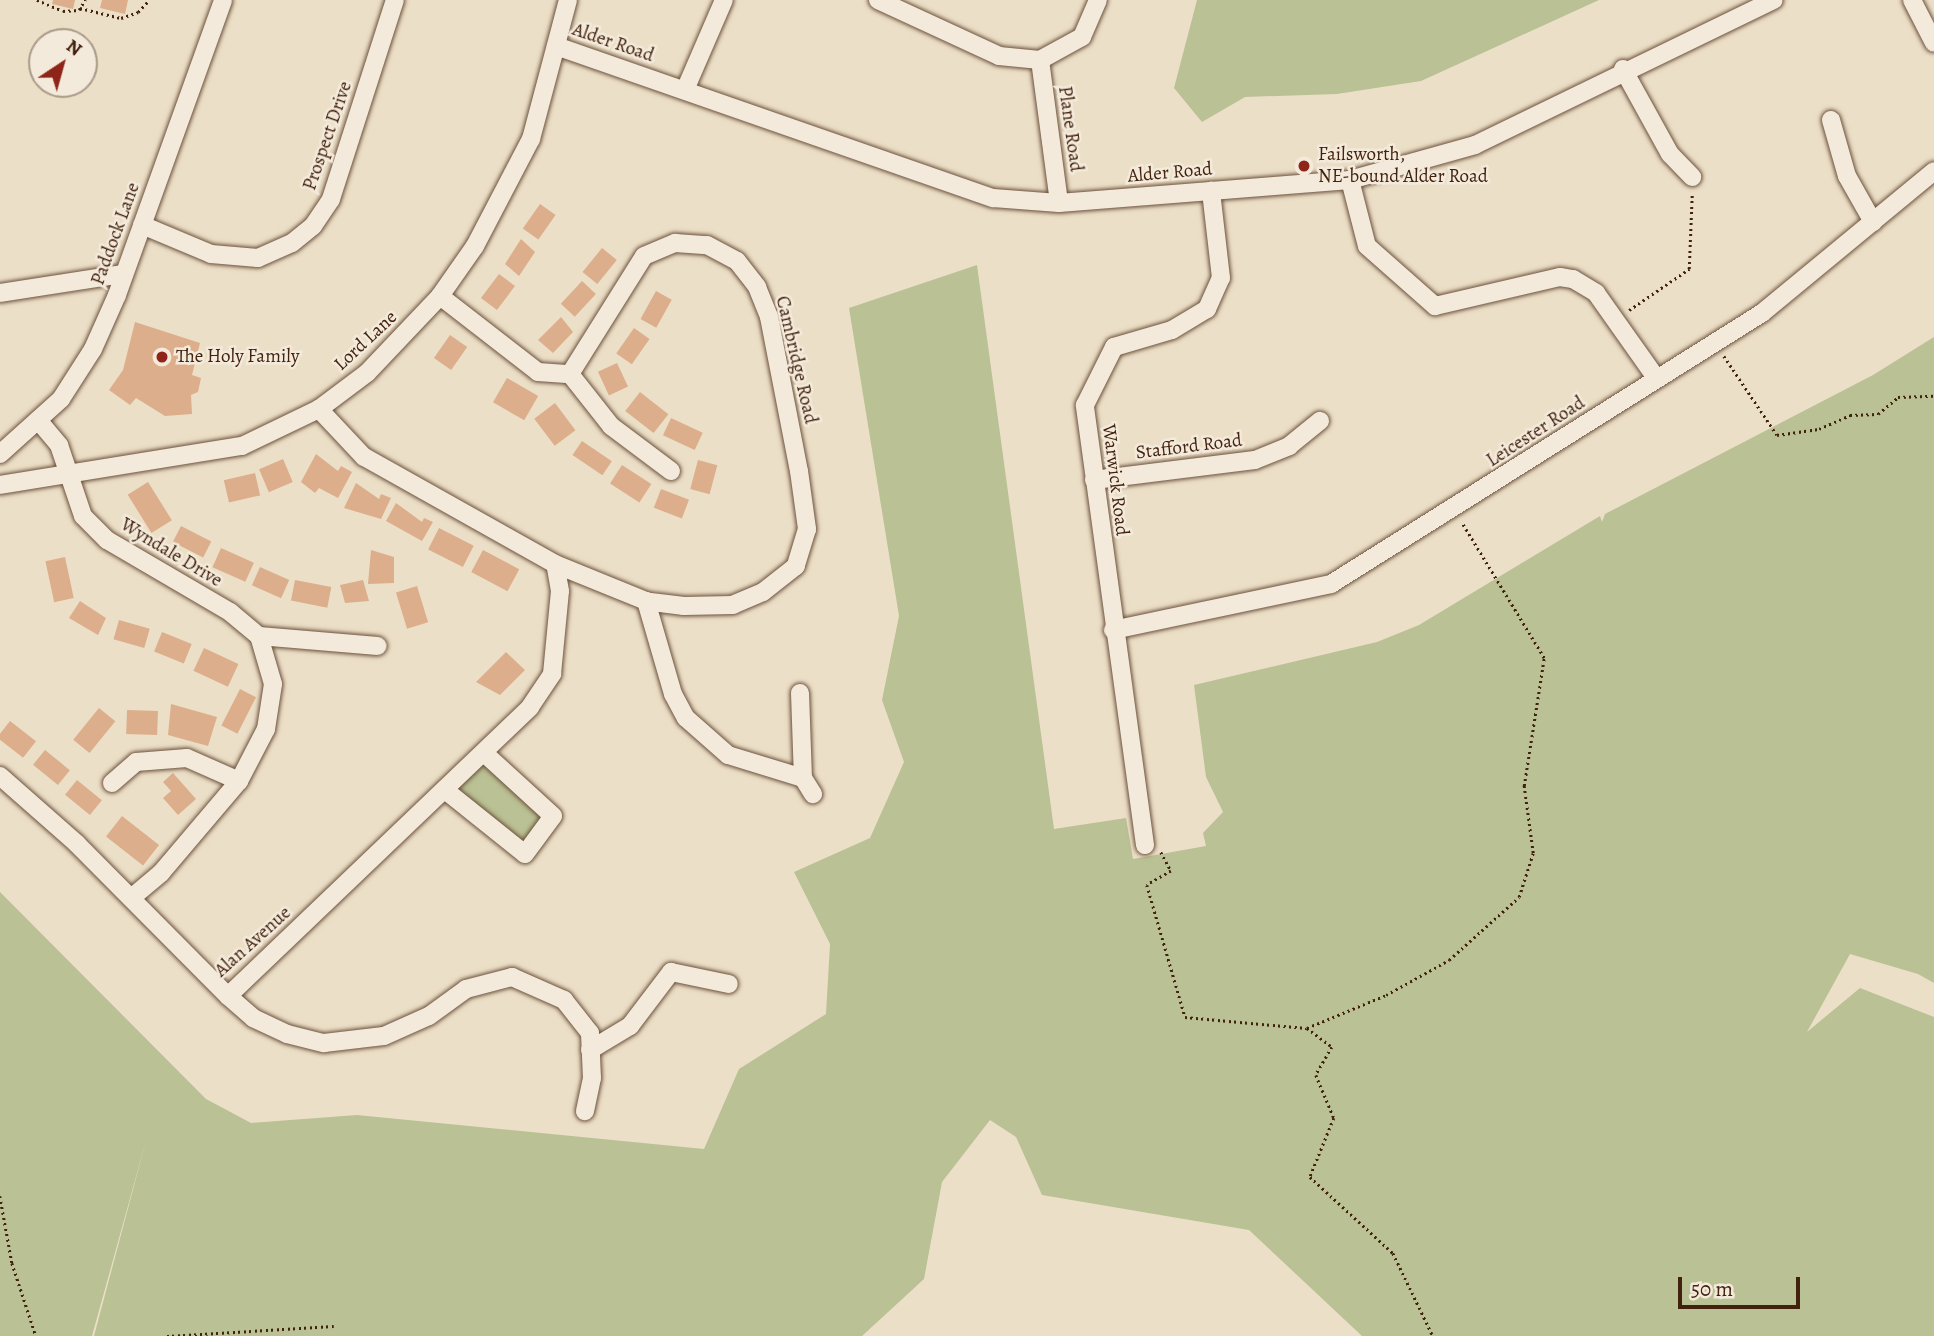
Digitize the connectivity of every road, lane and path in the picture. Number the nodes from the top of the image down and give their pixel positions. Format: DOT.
graph roads {
  1 [pos="37,0"];
  2 [pos="85,0"];
  3 [pos="149,0"];
  4 [pos="223,0"];
  5 [pos="395,0"];
  6 [pos="568,0"];
  7 [pos="724,0"];
  8 [pos="878,0"];
  9 [pos="1098,0"];
  10 [pos="1774,0"];
  11 [pos="1912,0"];
  12 [pos="80,8"];
  13 [pos="1928,19"];
  14 [pos="1934,43"];
  15 [pos="556,46"];
  16 [pos="1040,60"];
  17 [pos="1623,69"];
  18 [pos="685,90"];
  19 [pos="1831,120"];
  20 [pos="1934,171"];
  21 [pos="1692,177"];
  22 [pos="1350,180"];
  23 [pos="1211,191"];
  24 [pos="1059,203"];
  25 [pos="1872,222"];
  26 [pos="142,225"];
  27 [pos="123,274"];
  28 [pos="0,293"];
  29 [pos="440,296"];
  30 [pos="1616,319"];
  31 [pos="1715,343"];
  32 [pos="569,374"];
  33 [pos="1657,379"];
  34 [pos="1934,396"];
  35 [pos="319,409"];
  36 [pos="38,420"];
  37 [pos="1320,421"];
  38 [pos="0,454"];
  39 [pos="671,471"];
  40 [pos="68,475"];
  41 [pos="1094,480"];
  42 [pos="0,485"];
  43 [pos="1453,509"];
  44 [pos="555,564"];
  45 [pos="646,601"];
  46 [pos="1112,630"];
  47 [pos="259,636"];
  48 [pos="378,646"];
  49 [pos="800,694"];
  50 [pos="485,754"];
  51 [pos="0,776"];
  52 [pos="803,778"];
  53 [pos="239,781"];
  54 [pos="112,783"];
  55 [pos="445,790"];
  56 [pos="813,794"];
  57 [pos="1145,845"];
  58 [pos="131,898"];
  59 [pos="729,984"];
  60 [pos="228,996"];
  61 [pos="1307,1028"];
  62 [pos="590,1050"];
  63 [pos="585,1111"];
  64 [pos="0,1196"];
  65 [pos="334,1326"];
  66 [pos="36,1336"];
  67 [pos="167,1336"];
  68 [pos="1433,1336"];
  1 -- 12 [label="path"];
  2 -- 12 [label="path"];
  3 -- 12 [label="path"];
  4 -- 26 [label="street, Paddock Lane"];
  5 -- 26 [label="street, Prospect Drive"];
  6 -- 15 [label="street, Lord Lane"];
  7 -- 18 [label="street"];
  8 -- 16 [label="street"];
  9 -- 16 [label="street"];
  10 -- 17 [label="street, Alder Road"];
  11 -- 13 [label="street"];
  13 -- 14 [label="street"];
  15 -- 18 [label="street, Alder Road"];
  15 -- 29 [label="street, Lord Lane"];
  16 -- 24 [label="street, Plane Road"];
  17 -- 21 [label="street"];
  17 -- 22 [label="street, Alder Road"];
  18 -- 24 [label="street, Alder Road"];
  19 -- 25 [label="street"];
  20 -- 25 [label="street, Leicester Road"];
  21 -- 30 [label="path"];
  22 -- 23 [label="street, Alder Road"];
  22 -- 30 [label="street"];
  23 -- 24 [label="street, Alder Road"];
  23 -- 41 [label="street, Warwick Road"];
  25 -- 31 [label="street, Leicester Road"];
  26 -- 27 [label="street, Paddock Lane"];
  27 -- 28 [label="street"];
  27 -- 36 [label="street, Paddock Lane"];
  29 -- 32 [label="street"];
  29 -- 35 [label="street, Lord Lane"];
  30 -- 33 [label="street"];
  31 -- 33 [label="street, Leicester Road"];
  31 -- 34 [label="path"];
  32 -- 39 [label="street"];
  32 -- 45 [label="street, Cambridge Road"];
  33 -- 43 [label="street, Leicester Road"];
  35 -- 40 [label="street, Lord Lane"];
  35 -- 44 [label="street"];
  36 -- 38 [label="street, Paddock Lane"];
  36 -- 40 [label="street, Wyndale Drive"];
  37 -- 41 [label="street, Stafford Road"];
  40 -- 42 [label="street, Lord Lane"];
  40 -- 47 [label="street, Wyndale Drive"];
  41 -- 46 [label="street, Warwick Road"];
  43 -- 46 [label="street, Leicester Road"];
  43 -- 61 [label="path"];
  44 -- 45 [label="street, Cambridge Road"];
  44 -- 50 [label="street, Alan Avenue"];
  45 -- 52 [label="street"];
  46 -- 57 [label="street, Warwick Road"];
  47 -- 48 [label="street"];
  47 -- 53 [label="street"];
  49 -- 52 [label="street"];
  50 -- 55 [label="street, Alan Avenue"];
  50 -- 55 [label="street"];
  51 -- 58 [label="street, Alan Avenue"];
  52 -- 56 [label="street"];
  53 -- 54 [label="street"];
  53 -- 58 [label="street"];
  55 -- 60 [label="street, Alan Avenue"];
  57 -- 61 [label="path"];
  58 -- 60 [label="street, Alan Avenue"];
  59 -- 62 [label="street"];
  60 -- 62 [label="street"];
  61 -- 68 [label="path"];
  62 -- 63 [label="street"];
  64 -- 66 [label="path"];
  65 -- 67 [label="path"];
}
